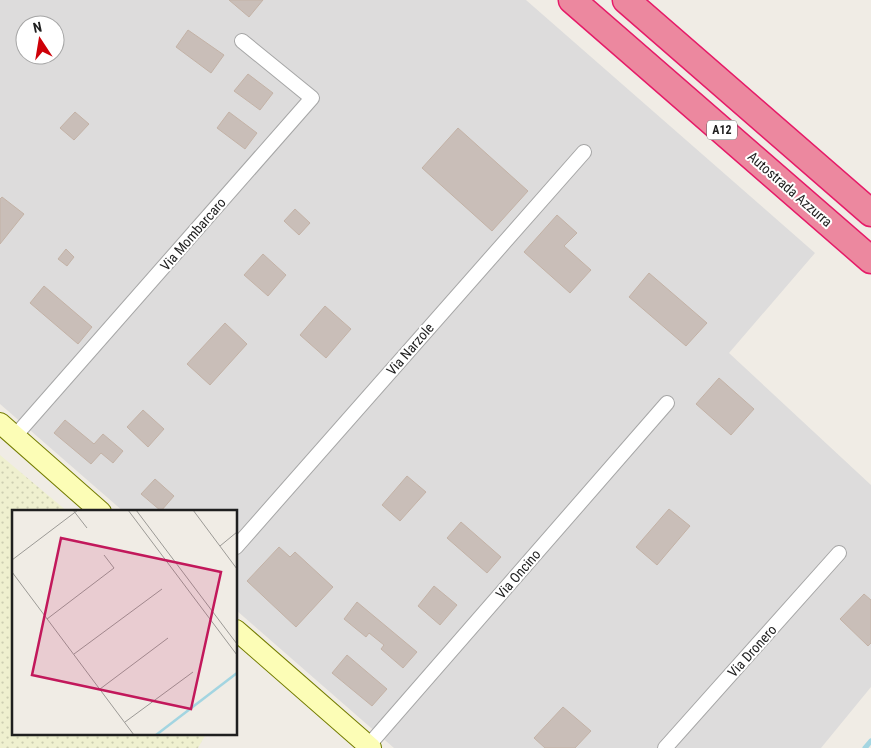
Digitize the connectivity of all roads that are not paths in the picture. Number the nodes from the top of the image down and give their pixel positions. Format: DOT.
graph roads {
  1 [pos="572,0"];
  2 [pos="626,0"];
  3 [pos="242,41"];
  4 [pos="584,152"];
  5 [pos="871,213"];
  6 [pos="871,260"];
  7 [pos="667,403"];
  8 [pos="7,430"];
  9 [pos="99,510"];
  10 [pos="238,545"];
  11 [pos="839,553"];
  12 [pos="238,632"];
  13 [pos="370,747"];
  14 [pos="665,748"];
  1 -- 6 [label="highway, Autostrada Azzurra / A12"];
  2 -- 5 [label="highway, A12"];
  3 -- 8 [label="street, Via Mombarcaro"];
  4 -- 10 [label="street, Via Narzole"];
  7 -- 13 [label="street, Via Oncino"];
  8 -- 9 [label="street"];
  11 -- 14 [label="street, Via Dronero"];
  12 -- 13 [label="street"];
}
